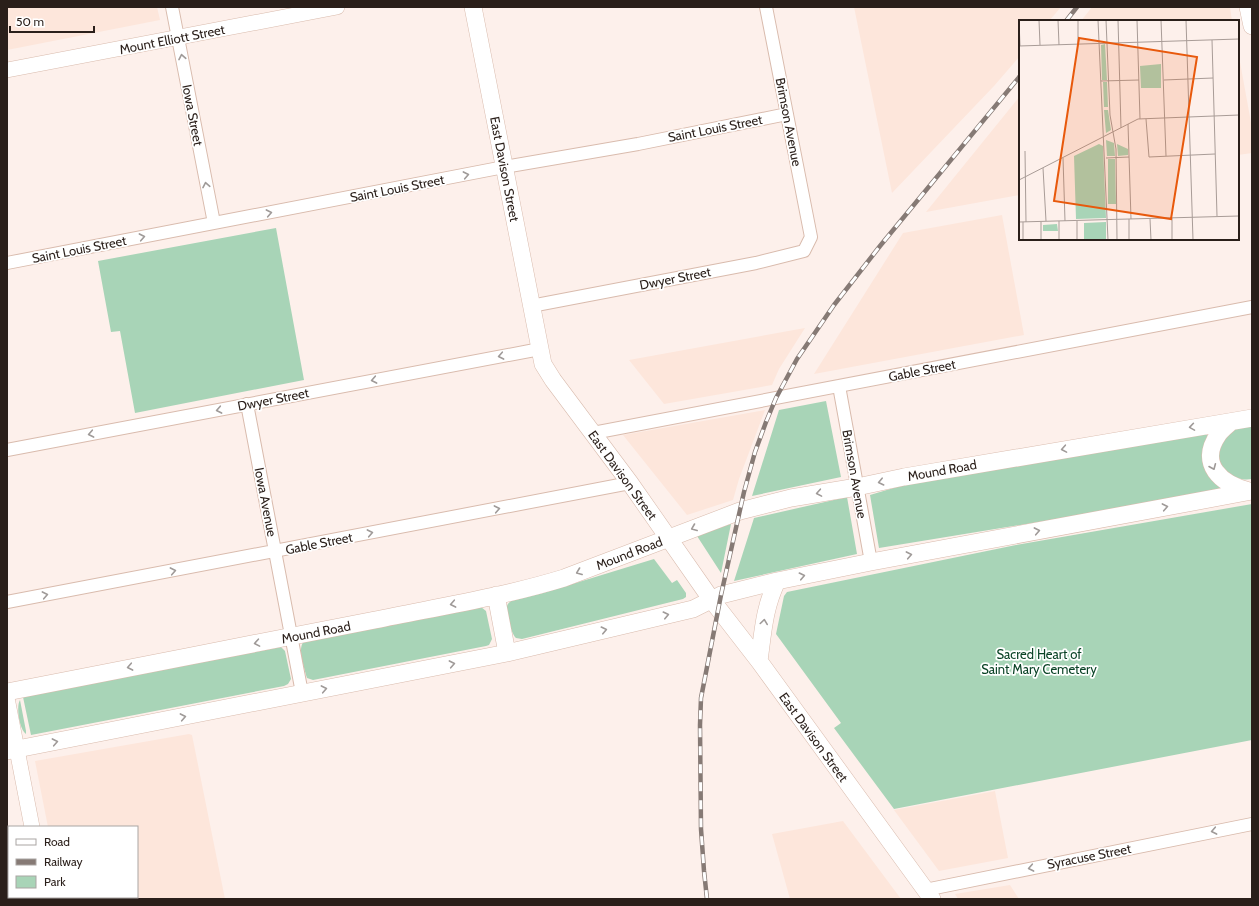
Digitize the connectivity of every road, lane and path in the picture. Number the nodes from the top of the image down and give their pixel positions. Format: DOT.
graph roads {
  1 [pos="172,7"];
  2 [pos="337,7"];
  3 [pos="473,7"];
  4 [pos="766,7"];
  5 [pos="1248,7"];
  6 [pos="1252,26"];
  7 [pos="178,38"];
  8 [pos="7,70"];
  9 [pos="787,114"];
  10 [pos="504,167"];
  11 [pos="214,223"];
  12 [pos="811,237"];
  13 [pos="7,263"];
  14 [pos="531,306"];
  15 [pos="1252,307"];
  16 [pos="540,348"];
  17 [pos="839,386"];
  18 [pos="248,404"];
  19 [pos="1252,418"];
  20 [pos="1231,422"];
  21 [pos="593,433"];
  22 [pos="7,450"];
  23 [pos="630,483"];
  24 [pos="857,487"];
  25 [pos="1251,491"];
  26 [pos="668,538"];
  27 [pos="275,551"];
  28 [pos="871,562"];
  29 [pos="777,581"];
  30 [pos="496,595"];
  31 [pos="711,599"];
  32 [pos="7,602"];
  33 [pos="291,637"];
  34 [pos="507,653"];
  35 [pos="759,661"];
  36 [pos="7,692"];
  37 [pos="302,693"];
  38 [pos="7,698"];
  39 [pos="12,750"];
  40 [pos="1252,824"];
  41 [pos="32,826"];
  42 [pos="928,894"];
  1 -- 7 [label="street, Iowa Street"];
  2 -- 7 [label="street, Mount Elliott Street"];
  3 -- 10 [label="main road, East Davison Street"];
  4 -- 9 [label="street, Brimson Avenue"];
  5 -- 6 [label="main road"];
  7 -- 8 [label="street, Mount Elliott Street"];
  11 -- 7 [label="street, Iowa Street, one-way"];
  9 -- 10 [label="street, Saint Louis Street"];
  9 -- 12 [label="street, Brimson Avenue"];
  11 -- 10 [label="street, Saint Louis Street, one-way"];
  10 -- 14 [label="main road, East Davison Street"];
  13 -- 11 [label="street, Saint Louis Street, one-way"];
  12 -- 14 [label="street, Dwyer Street"];
  14 -- 16 [label="main road, East Davison Street"];
  15 -- 17 [label="street, Gable Street"];
  16 -- 18 [label="street, Dwyer Street, one-way"];
  16 -- 21 [label="main road, East Davison Street"];
  17 -- 21 [label="street, Gable Street"];
  17 -- 24 [label="street, Brimson Avenue"];
  18 -- 22 [label="street, Dwyer Street, one-way"];
  18 -- 27 [label="street, Iowa Avenue"];
  19 -- 20 [label="main road, Mound Road"];
  20 -- 24 [label="main road, Mound Road, one-way"];
  20 -- 25 [label="main road, one-way"];
  21 -- 23 [label="main road, East Davison Street"];
  23 -- 26 [label="main road, East Davison Street"];
  27 -- 23 [label="street, Gable Street, one-way"];
  24 -- 26 [label="main road, Mound Road, one-way"];
  24 -- 28 [label="street, Brimson Avenue"];
  28 -- 25 [label="main road, one-way"];
  26 -- 30 [label="main road, Mound Road, one-way"];
  26 -- 31 [label="main road, East Davison Street"];
  32 -- 27 [label="street, Gable Street, one-way"];
  27 -- 33 [label="street, Iowa Avenue"];
  29 -- 28 [label="main road, one-way"];
  29 -- 31 [label="main road"];
  35 -- 29 [label="main road, one-way"];
  30 -- 33 [label="main road, Mound Road, one-way"];
  30 -- 34 [label="main road"];
  34 -- 31 [label="main road, one-way"];
  31 -- 35 [label="main road, East Davison Street"];
  33 -- 36 [label="main road, Mound Road, one-way"];
  33 -- 37 [label="street, Iowa Avenue"];
  37 -- 34 [label="main road, one-way"];
  35 -- 42 [label="main road, East Davison Street"];
  39 -- 37 [label="main road, one-way"];
  38 -- 39 [label="street"];
  39 -- 41 [label="street"];
  40 -- 42 [label="street, Syracuse Street, one-way"];
}
